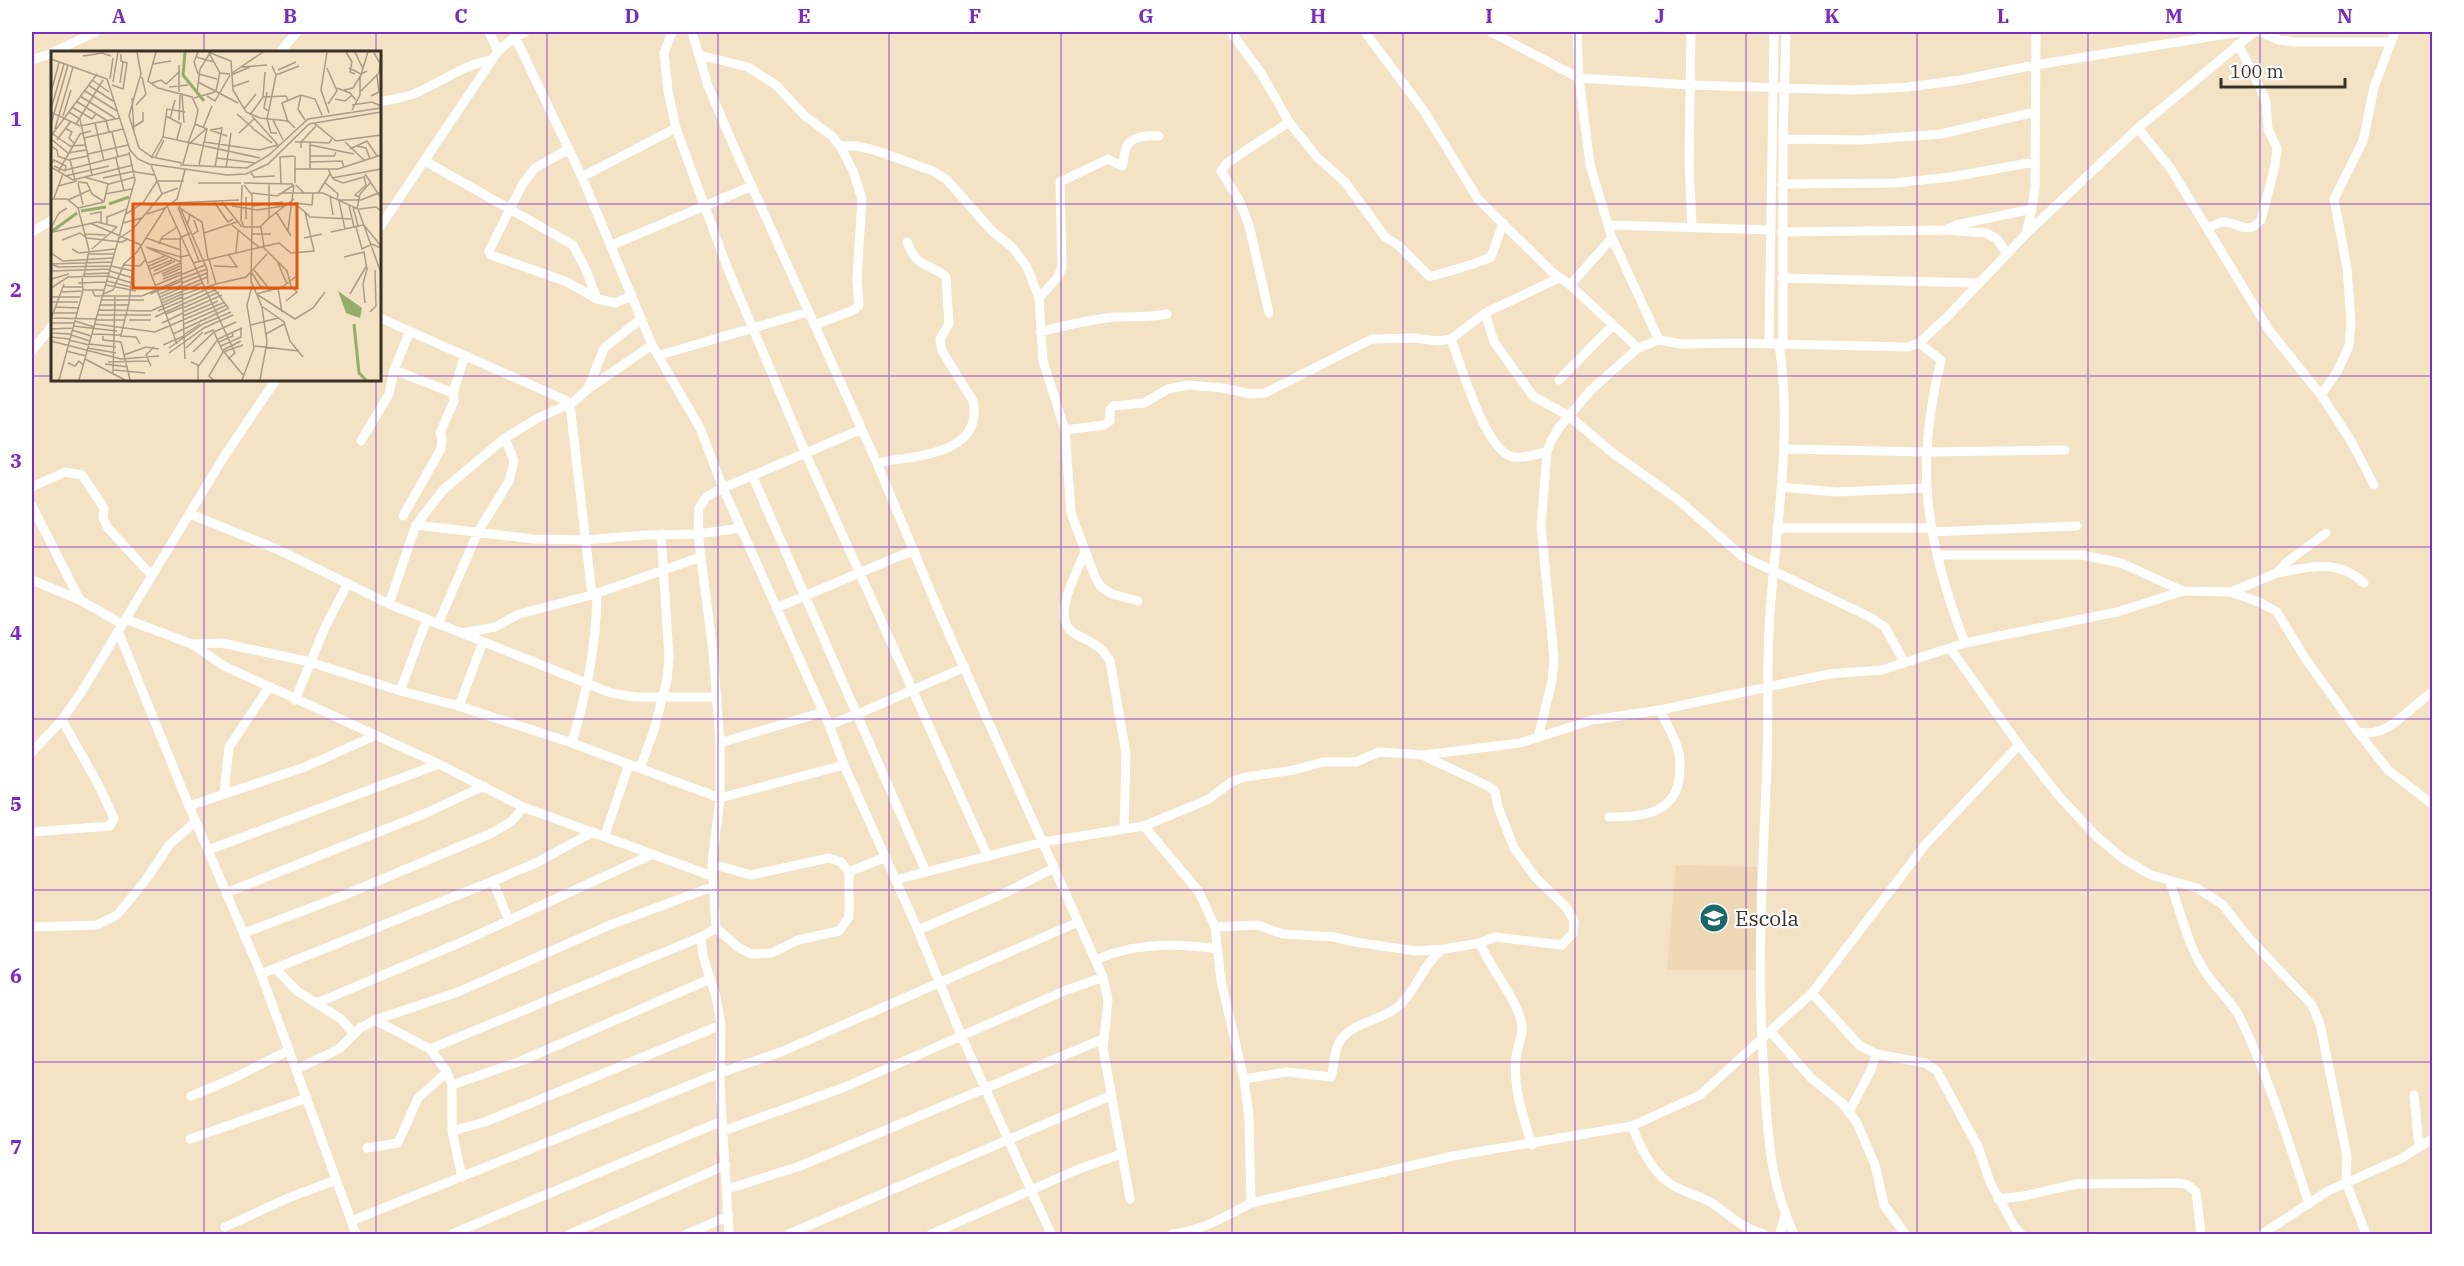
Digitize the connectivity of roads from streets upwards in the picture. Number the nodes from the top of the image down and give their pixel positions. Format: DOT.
graph roads {
  1 [pos="96,32"];
  2 [pos="297,32"];
  3 [pos="489,32"];
  4 [pos="525,32"];
  5 [pos="672,32"];
  6 [pos="692,32"];
  7 [pos="1231,32"];
  8 [pos="1365,32"];
  9 [pos="1491,32"];
  10 [pos="1577,32"];
  11 [pos="1691,32"];
  12 [pos="1774,32"];
  13 [pos="1786,32"];
  14 [pos="2036,32"];
  15 [pos="2240,32"];
  16 [pos="2254,32"];
  17 [pos="2260,32"];
  18 [pos="2395,32"];
  19 [pos="78,36"];
  20 [pos="515,37"];
  21 [pos="2390,42"];
  22 [pos="1785,43"];
  23 [pos="1774,44"];
  24 [pos="2238,44"];
  25 [pos="56,51"];
  26 [pos="281,51"];
  27 [pos="498,51"];
  28 [pos="51,54"];
  29 [pos="699,54"];
  30 [pos="32,60"];
  31 [pos="492,60"];
  32 [pos="1774,64"];
  33 [pos="1785,64"];
  34 [pos="2035,65"];
  35 [pos="1579,78"];
  36 [pos="1690,84"];
  37 [pos="1774,88"];
  38 [pos="1784,88"];
  39 [pos="381,102"];
  40 [pos="1773,104"];
  41 [pos="1784,104"];
  42 [pos="2036,112"];
  43 [pos="1289,122"];
  44 [pos="2138,128"];
  45 [pos="676,129"];
  46 [pos="1159,136"];
  47 [pos="1783,139"];
  48 [pos="840,146"];
  49 [pos="569,149"];
  50 [pos="425,161"];
  51 [pos="2035,162"];
  52 [pos="1777,163"];
  53 [pos="582,177"];
  54 [pos="1782,184"];
  55 [pos="752,186"];
  56 [pos="1772,206"];
  57 [pos="1782,206"];
  58 [pos="510,207"];
  59 [pos="705,207"];
  60 [pos="2032,209"];
  61 [pos="51,221"];
  62 [pos="1503,223"];
  63 [pos="381,225"];
  64 [pos="1608,225"];
  65 [pos="1692,227"];
  66 [pos="2208,228"];
  67 [pos="1771,230"];
  68 [pos="1945,230"];
  69 [pos="32,232"];
  70 [pos="1782,232"];
  71 [pos="2026,234"];
  72 [pos="1612,238"];
  73 [pos="907,242"];
  74 [pos="612,245"];
  75 [pos="1771,252"];
  76 [pos="1782,252"];
  77 [pos="2007,254"];
  78 [pos="1559,278"];
  79 [pos="1782,278"];
  80 [pos="1979,283"];
  81 [pos="1570,285"];
  82 [pos="632,295"];
  83 [pos="1039,298"];
  84 [pos="1770,298"];
  85 [pos="1782,298"];
  86 [pos="597,299"];
  87 [pos="808,312"];
  88 [pos="1269,313"];
  89 [pos="1485,313"];
  90 [pos="1167,314"];
  91 [pos="381,318"];
  92 [pos="641,319"];
  93 [pos="814,325"];
  94 [pos="1614,325"];
  95 [pos="51,327"];
  96 [pos="754,329"];
  97 [pos="410,331"];
  98 [pos="1040,332"];
  99 [pos="1451,339"];
  100 [pos="1659,340"];
  101 [pos="1777,343"];
  102 [pos="1919,343"];
  103 [pos="652,345"];
  104 [pos="1638,348"];
  105 [pos="32,351"];
  106 [pos="465,355"];
  107 [pos="660,355"];
  108 [pos="394,370"];
  109 [pos="1559,380"];
  110 [pos="272,381"];
  111 [pos="588,389"];
  112 [pos="453,393"];
  113 [pos="2321,395"];
  114 [pos="571,404"];
  115 [pos="1569,416"];
  116 [pos="860,430"];
  117 [pos="1065,430"];
  118 [pos="505,438"];
  119 [pos="361,441"];
  120 [pos="1785,449"];
  121 [pos="2065,450"];
  122 [pos="805,452"];
  123 [pos="1547,452"];
  124 [pos="1927,452"];
  125 [pos="877,463"];
  126 [pos="752,475"];
  127 [pos="2374,485"];
  128 [pos="32,487"];
  129 [pos="1781,487"];
  130 [pos="723,488"];
  131 [pos="1927,488"];
  132 [pos="32,506"];
  133 [pos="190,514"];
  134 [pos="403,516"];
  135 [pos="416,525"];
  136 [pos="2077,526"];
  137 [pos="741,528"];
  138 [pos="1777,528"];
  139 [pos="1932,530"];
  140 [pos="478,531"];
  141 [pos="2326,533"];
  142 [pos="661,534"];
  143 [pos="698,534"];
  144 [pos="585,540"];
  145 [pos="914,550"];
  146 [pos="1085,552"];
  147 [pos="1937,555"];
  148 [pos="701,557"];
  149 [pos="664,569"];
  150 [pos="1773,572"];
  151 [pos="2277,573"];
  152 [pos="860,574"];
  153 [pos="152,576"];
  154 [pos="32,580"];
  155 [pos="348,583"];
  156 [pos="2364,583"];
  157 [pos="2183,591"];
  158 [pos="2231,592"];
  159 [pos="595,594"];
  160 [pos="806,596"];
  161 [pos="80,600"];
  162 [pos="1138,601"];
  163 [pos="389,604"];
  164 [pos="776,609"];
  165 [pos="427,619"];
  166 [pos="438,624"];
  167 [pos="122,625"];
  168 [pos="460,633"];
  169 [pos="483,642"];
  170 [pos="192,644"];
  171 [pos="1965,644"];
  172 [pos="1950,648"];
  173 [pos="310,662"];
  174 [pos="1904,662"];
  175 [pos="965,667"];
  176 [pos="588,684"];
  177 [pos="269,687"];
  178 [pos="1769,688"];
  179 [pos="913,690"];
  180 [pos="400,691"];
  181 [pos="2433,693"];
  182 [pos="663,696"];
  183 [pos="717,697"];
  184 [pos="295,700"];
  185 [pos="459,706"];
  186 [pos="1660,710"];
  187 [pos="823,712"];
  188 [pos="858,714"];
  189 [pos="62,720"];
  190 [pos="829,725"];
  191 [pos="2358,732"];
  192 [pos="374,736"];
  193 [pos="1538,738"];
  194 [pos="572,743"];
  195 [pos="720,743"];
  196 [pos="2019,745"];
  197 [pos="32,752"];
  198 [pos="1423,756"];
  199 [pos="439,764"];
  200 [pos="629,764"];
  201 [pos="844,765"];
  202 [pos="640,768"];
  203 [pos="484,786"];
  204 [pos="224,794"];
  205 [pos="720,798"];
  206 [pos="2433,804"];
  207 [pos="189,806"];
  208 [pos="523,807"];
  209 [pos="1610,817"];
  210 [pos="195,822"];
  211 [pos="1144,826"];
  212 [pos="1124,829"];
  213 [pos="32,832"];
  214 [pos="593,832"];
  215 [pos="605,835"];
  216 [pos="1043,842"];
  217 [pos="208,850"];
  218 [pos="653,854"];
  219 [pos="886,857"];
  220 [pos="988,857"];
  221 [pos="712,864"];
  222 [pos="1054,868"];
  223 [pos="849,872"];
  224 [pos="926,872"];
  225 [pos="712,876"];
  226 [pos="895,880"];
  227 [pos="2169,880"];
  228 [pos="493,881"];
  229 [pos="712,887"];
  230 [pos="226,893"];
  231 [pos="509,921"];
  232 [pos="1078,922"];
  233 [pos="32,927"];
  234 [pos="1215,927"];
  235 [pos="716,928"];
  236 [pos="918,930"];
  237 [pos="244,933"];
  238 [pos="701,937"];
  239 [pos="1480,943"];
  240 [pos="1444,949"];
  241 [pos="1217,950"];
  242 [pos="1096,960"];
  243 [pos="276,969"];
  244 [pos="261,974"];
  245 [pos="1103,977"];
  246 [pos="710,979"];
  247 [pos="940,981"];
  248 [pos="1812,993"];
  249 [pos="317,1003"];
  250 [pos="375,1020"];
  251 [pos="721,1026"];
  252 [pos="1770,1031"];
  253 [pos="354,1034"];
  254 [pos="961,1035"];
  255 [pos="1103,1039"];
  256 [pos="1762,1039"];
  257 [pos="430,1049"];
  258 [pos="289,1050"];
  259 [pos="1876,1054"];
  260 [pos="297,1069"];
  261 [pos="447,1072"];
  262 [pos="720,1073"];
  263 [pos="1244,1079"];
  264 [pos="452,1085"];
  265 [pos="985,1087"];
  266 [pos="1112,1095"];
  267 [pos="2414,1095"];
  268 [pos="191,1096"];
  269 [pos="308,1098"];
  270 [pos="1849,1112"];
  271 [pos="723,1126"];
  272 [pos="1632,1126"];
  273 [pos="452,1131"];
  274 [pos="190,1139"];
  275 [pos="1008,1139"];
  276 [pos="2433,1139"];
  277 [pos="1532,1144"];
  278 [pos="2419,1147"];
  279 [pos="367,1148"];
  280 [pos="1121,1154"];
  281 [pos="726,1165"];
  282 [pos="462,1177"];
  283 [pos="336,1180"];
  284 [pos="2346,1182"];
  285 [pos="728,1190"];
  286 [pos="1031,1192"];
  287 [pos="1998,1198"];
  288 [pos="1130,1199"];
  289 [pos="1251,1203"];
  290 [pos="2309,1204"];
  291 [pos="1785,1215"];
  292 [pos="729,1216"];
  293 [pos="351,1221"];
  294 [pos="225,1227"];
  295 [pos="1188,1233"];
  296 [pos="356,1234"];
  297 [pos="452,1234"];
  298 [pos="570,1234"];
  299 [pos="687,1234"];
  300 [pos="729,1234"];
  301 [pos="789,1234"];
  302 [pos="931,1234"];
  303 [pos="1051,1234"];
  304 [pos="1172,1234"];
  305 [pos="1764,1234"];
  306 [pos="1780,1234"];
  307 [pos="1794,1234"];
  308 [pos="1905,1234"];
  309 [pos="2019,1234"];
  310 [pos="2200,1234"];
  311 [pos="2262,1234"];
  312 [pos="2367,1234"];
  1 -- 19 [label="street"];
  2 -- 26 [label="street"];
  3 -- 27 [label="street"];
  4 -- 20 [label="street"];
  5 -- 45 [label="street"];
  6 -- 29 [label="street"];
  7 -- 43 [label="street"];
  8 -- 62 [label="street"];
  9 -- 35 [label="street"];
  10 -- 35 [label="street"];
  11 -- 36 [label="street"];
  12 -- 23 [label="street"];
  13 -- 22 [label="street"];
  14 -- 34 [label="street"];
  15 -- 34 [label="street"];
  16 -- 24 [label="street"];
  17 -- 21 [label="street"];
  18 -- 21 [label="street"];
  19 -- 25 [label="street"];
  20 -- 27 [label="street"];
  20 -- 49 [label="street"];
  21 -- 113 [label="street"];
  22 -- 23 [label="street"];
  22 -- 33 [label="street"];
  23 -- 32 [label="street"];
  24 -- 44 [label="street"];
  24 -- 66 [label="street"];
  27 -- 31 [label="street"];
  28 -- 30 [label="street"];
  29 -- 48 [label="street"];
  29 -- 55 [label="street"];
  31 -- 39 [label="street"];
  31 -- 50 [label="street"];
  32 -- 33 [label="street"];
  32 -- 37 [label="street"];
  33 -- 38 [label="street"];
  34 -- 38 [label="street"];
  34 -- 42 [label="street"];
  35 -- 36 [label="street"];
  35 -- 64 [label="street"];
  36 -- 37 [label="street"];
  36 -- 65 [label="street"];
  37 -- 38 [label="street"];
  37 -- 40 [label="street"];
  38 -- 41 [label="street"];
  40 -- 41 [label="street"];
  40 -- 52 [label="street"];
  41 -- 47 [label="street"];
  42 -- 47 [label="street"];
  42 -- 51 [label="street"];
  43 -- 62 [label="street"];
  43 -- 88 [label="street"];
  44 -- 66 [label="street"];
  44 -- 71 [label="street"];
  45 -- 53 [label="street"];
  45 -- 59 [label="street"];
  46 -- 83 [label="street"];
  47 -- 52 [label="street"];
  48 -- 83 [label="street"];
  48 -- 93 [label="street"];
  49 -- 53 [label="street"];
  49 -- 58 [label="street"];
  50 -- 58 [label="street"];
  50 -- 63 [label="street"];
  51 -- 54 [label="street"];
  51 -- 60 [label="street"];
  52 -- 54 [label="street"];
  52 -- 56 [label="street"];
  53 -- 74 [label="street"];
  54 -- 57 [label="street"];
  55 -- 59 [label="street"];
  55 -- 87 [label="street"];
  56 -- 57 [label="street"];
  56 -- 67 [label="street"];
  57 -- 70 [label="street"];
  58 -- 86 [label="street"];
  58 -- 86 [label="street"];
  59 -- 74 [label="street"];
  59 -- 96 [label="street"];
  60 -- 68 [label="street"];
  60 -- 71 [label="street"];
  61 -- 69 [label="street"];
  62 -- 78 [label="street"];
  64 -- 65 [label="street"];
  64 -- 72 [label="street"];
  65 -- 67 [label="street"];
  66 -- 113 [label="street"];
  67 -- 75 [label="street"];
  68 -- 70 [label="street"];
  68 -- 77 [label="street"];
  70 -- 76 [label="street"];
  71 -- 77 [label="street"];
  72 -- 81 [label="street"];
  72 -- 100 [label="street"];
  73 -- 125 [label="street"];
  74 -- 82 [label="street"];
  75 -- 76 [label="street"];
  75 -- 84 [label="street"];
  76 -- 79 [label="street"];
  77 -- 80 [label="street"];
  78 -- 81 [label="street"];
  78 -- 89 [label="street"];
  79 -- 80 [label="street"];
  79 -- 85 [label="street"];
  80 -- 102 [label="street"];
  81 -- 94 [label="street"];
  82 -- 86 [label="street"];
  82 -- 92 [label="street"];
  83 -- 98 [label="street"];
  84 -- 85 [label="street"];
  84 -- 101 [label="street"];
  85 -- 101 [label="street"];
  87 -- 93 [label="street"];
  87 -- 96 [label="street"];
  89 -- 99 [label="street"];
  89 -- 115 [label="street"];
  90 -- 98 [label="street"];
  91 -- 97 [label="street"];
  92 -- 103 [label="street"];
  92 -- 111 [label="street"];
  93 -- 116 [label="street"];
  94 -- 104 [label="street"];
  94 -- 109 [label="street"];
  95 -- 105 [label="street"];
  96 -- 107 [label="street"];
  96 -- 122 [label="street"];
  97 -- 106 [label="street"];
  97 -- 108 [label="street"];
  98 -- 117 [label="street"];
  99 -- 117 [label="street"];
  99 -- 123 [label="street"];
  100 -- 101 [label="street"];
  100 -- 104 [label="street"];
  101 -- 102 [label="street"];
  101 -- 120 [label="street"];
  102 -- 124 [label="street"];
  103 -- 107 [label="street"];
  103 -- 111 [label="street"];
  104 -- 115 [label="street"];
  106 -- 112 [label="street"];
  106 -- 114 [label="street"];
  107 -- 130 [label="street"];
  108 -- 112 [label="street"];
  108 -- 119 [label="street"];
  110 -- 133 [label="street"];
  111 -- 114 [label="street"];
  112 -- 134 [label="street"];
  113 -- 127 [label="street"];
  114 -- 118 [label="street"];
  114 -- 144 [label="street"];
  115 -- 123 [label="street"];
  115 -- 150 [label="street"];
  116 -- 122 [label="street"];
  116 -- 125 [label="street"];
  117 -- 146 [label="street"];
  118 -- 135 [label="street"];
  118 -- 140 [label="street"];
  120 -- 124 [label="street"];
  120 -- 129 [label="street"];
  121 -- 124 [label="street"];
  122 -- 126 [label="street"];
  122 -- 152 [label="street"];
  123 -- 193 [label="street"];
  124 -- 131 [label="street"];
  125 -- 145 [label="street"];
  126 -- 130 [label="street"];
  126 -- 160 [label="street"];
  128 -- 153 [label="street"];
  129 -- 131 [label="street"];
  129 -- 138 [label="street"];
  130 -- 137 [label="street"];
  130 -- 143 [label="street"];
  131 -- 139 [label="street"];
  132 -- 161 [label="street"];
  133 -- 153 [label="street"];
  133 -- 155 [label="street"];
  135 -- 140 [label="street"];
  135 -- 163 [label="street"];
  136 -- 139 [label="street"];
  137 -- 143 [label="street"];
  137 -- 164 [label="street"];
  138 -- 139 [label="street"];
  138 -- 150 [label="street"];
  139 -- 147 [label="street"];
  140 -- 144 [label="street"];
  140 -- 166 [label="street"];
  141 -- 151 [label="street"];
  142 -- 143 [label="street"];
  142 -- 144 [label="street"];
  142 -- 149 [label="street"];
  143 -- 148 [label="street"];
  144 -- 159 [label="street"];
  145 -- 152 [label="street"];
  145 -- 175 [label="street"];
  146 -- 162 [label="street"];
  146 -- 212 [label="street"];
  147 -- 157 [label="street"];
  147 -- 171 [label="street"];
  148 -- 149 [label="street"];
  148 -- 183 [label="street"];
  149 -- 159 [label="street"];
  149 -- 182 [label="street"];
  150 -- 174 [label="street"];
  150 -- 178 [label="street"];
  151 -- 156 [label="street"];
  151 -- 158 [label="street"];
  152 -- 160 [label="street"];
  152 -- 179 [label="street"];
  153 -- 167 [label="street"];
  154 -- 161 [label="street"];
  155 -- 163 [label="street"];
  155 -- 173 [label="street"];
  157 -- 158 [label="street"];
  157 -- 171 [label="street"];
  158 -- 191 [label="street"];
  159 -- 168 [label="street"];
  159 -- 176 [label="street"];
  160 -- 164 [label="street"];
  160 -- 188 [label="street"];
  161 -- 167 [label="street"];
  163 -- 165 [label="street"];
  164 -- 187 [label="street"];
  165 -- 166 [label="street"];
  165 -- 180 [label="street"];
  166 -- 168 [label="street"];
  167 -- 170 [label="street"];
  167 -- 189 [label="street"];
  167 -- 207 [label="street"];
  168 -- 169 [label="street"];
  169 -- 176 [label="street"];
  169 -- 185 [label="street"];
  170 -- 173 [label="street"];
  170 -- 177 [label="street"];
  171 -- 172 [label="street"];
  172 -- 174 [label="street"];
  172 -- 196 [label="street"];
  173 -- 180 [label="street"];
  173 -- 184 [label="street"];
  174 -- 178 [label="street"];
  175 -- 179 [label="street"];
  175 -- 216 [label="street"];
  176 -- 182 [label="street"];
  176 -- 194 [label="street"];
  177 -- 184 [label="street"];
  177 -- 204 [label="street"];
  178 -- 186 [label="street"];
  178 -- 256 [label="street"];
  179 -- 188 [label="street"];
  179 -- 220 [label="street"];
  180 -- 185 [label="street"];
  181 -- 191 [label="street"];
  182 -- 183 [label="street"];
  182 -- 202 [label="street"];
  183 -- 195 [label="street"];
  184 -- 192 [label="street"];
  185 -- 194 [label="street"];
  186 -- 193 [label="street"];
  186 -- 209 [label="street"];
  187 -- 190 [label="street"];
  187 -- 195 [label="street"];
  188 -- 190 [label="street"];
  188 -- 224 [label="street"];
  189 -- 197 [label="street"];
  189 -- 213 [label="street"];
  190 -- 201 [label="street"];
  191 -- 206 [label="street"];
  192 -- 199 [label="street"];
  192 -- 204 [label="street"];
  193 -- 198 [label="street"];
  194 -- 200 [label="street"];
  195 -- 205 [label="street"];
  196 -- 227 [label="street"];
  196 -- 248 [label="street"];
  198 -- 211 [label="street"];
  198 -- 239 [label="street"];
  199 -- 203 [label="street"];
  199 -- 217 [label="street"];
  200 -- 202 [label="street"];
  200 -- 215 [label="street"];
  201 -- 205 [label="street"];
  201 -- 219 [label="street"];
  202 -- 205 [label="street"];
  203 -- 208 [label="street"];
  203 -- 230 [label="street"];
  204 -- 207 [label="street"];
  205 -- 221 [label="street"];
  207 -- 210 [label="street"];
  208 -- 214 [label="street"];
  208 -- 237 [label="street"];
  210 -- 217 [label="street"];
  210 -- 233 [label="street"];
  211 -- 212 [label="street"];
  211 -- 234 [label="street"];
  212 -- 216 [label="street"];
  214 -- 215 [label="street"];
  214 -- 228 [label="street"];
  215 -- 218 [label="street"];
  216 -- 220 [label="street"];
  216 -- 222 [label="street"];
  217 -- 230 [label="street"];
  218 -- 225 [label="street"];
  218 -- 231 [label="street"];
  219 -- 223 [label="street"];
  219 -- 226 [label="street"];
  220 -- 224 [label="street"];
  221 -- 223 [label="street"];
  221 -- 225 [label="street"];
  222 -- 232 [label="street"];
  222 -- 236 [label="street"];
  223 -- 235 [label="street"];
  224 -- 226 [label="street"];
  225 -- 229 [label="street"];
  226 -- 236 [label="street"];
  227 -- 284 [label="street"];
  227 -- 290 [label="street"];
  228 -- 231 [label="street"];
  228 -- 243 [label="street"];
  229 -- 235 [label="street"];
  229 -- 250 [label="street"];
  230 -- 237 [label="street"];
  231 -- 249 [label="street"];
  232 -- 242 [label="street"];
  232 -- 247 [label="street"];
  234 -- 240 [label="street"];
  234 -- 241 [label="street"];
  235 -- 238 [label="street"];
  236 -- 247 [label="street"];
  237 -- 244 [label="street"];
  238 -- 246 [label="street"];
  238 -- 257 [label="street"];
  239 -- 240 [label="street"];
  239 -- 277 [label="street"];
  240 -- 263 [label="street"];
  241 -- 242 [label="street"];
  241 -- 263 [label="street"];
  242 -- 245 [label="street"];
  243 -- 244 [label="street"];
  243 -- 249 [label="street"];
  244 -- 258 [label="street"];
  245 -- 254 [label="street"];
  245 -- 255 [label="street"];
  246 -- 251 [label="street"];
  246 -- 264 [label="street"];
  247 -- 254 [label="street"];
  247 -- 262 [label="street"];
  248 -- 252 [label="street"];
  248 -- 259 [label="street"];
  249 -- 253 [label="street"];
  250 -- 253 [label="street"];
  250 -- 257 [label="street"];
  251 -- 262 [label="street"];
  251 -- 273 [label="street"];
  252 -- 256 [label="street"];
  252 -- 270 [label="street"];
  253 -- 260 [label="street"];
  254 -- 265 [label="street"];
  254 -- 271 [label="street"];
  255 -- 265 [label="street"];
  255 -- 266 [label="street"];
  256 -- 272 [label="street"];
  256 -- 291 [label="street"];
  257 -- 261 [label="street"];
  258 -- 260 [label="street"];
  258 -- 268 [label="street"];
  259 -- 270 [label="street"];
  259 -- 287 [label="street"];
  260 -- 269 [label="street"];
  261 -- 264 [label="street"];
  261 -- 279 [label="street"];
  262 -- 271 [label="street"];
  262 -- 282 [label="street"];
  263 -- 289 [label="street"];
  264 -- 273 [label="street"];
  265 -- 275 [label="street"];
  265 -- 285 [label="street"];
  266 -- 275 [label="street"];
  266 -- 280 [label="street"];
  267 -- 278 [label="street"];
  269 -- 274 [label="street"];
  269 -- 283 [label="street"];
  270 -- 308 [label="street"];
  271 -- 281 [label="street"];
  271 -- 297 [label="street"];
  272 -- 277 [label="street"];
  272 -- 305 [label="street"];
  273 -- 282 [label="street"];
  275 -- 286 [label="street"];
  275 -- 301 [label="street"];
  276 -- 278 [label="street"];
  277 -- 289 [label="street"];
  278 -- 284 [label="street"];
  280 -- 286 [label="street"];
  280 -- 288 [label="street"];
  281 -- 285 [label="street"];
  281 -- 298 [label="street"];
  282 -- 293 [label="street"];
  283 -- 293 [label="street"];
  283 -- 294 [label="street"];
  284 -- 290 [label="street"];
  284 -- 312 [label="street"];
  285 -- 292 [label="street"];
  286 -- 302 [label="street"];
  286 -- 303 [label="street"];
  287 -- 309 [label="street"];
  287 -- 310 [label="street"];
  289 -- 295 [label="street"];
  290 -- 311 [label="street"];
  291 -- 306 [label="street"];
  291 -- 307 [label="street"];
  292 -- 299 [label="street"];
  292 -- 300 [label="street"];
  293 -- 296 [label="street"];
  295 -- 304 [label="street"];
}
